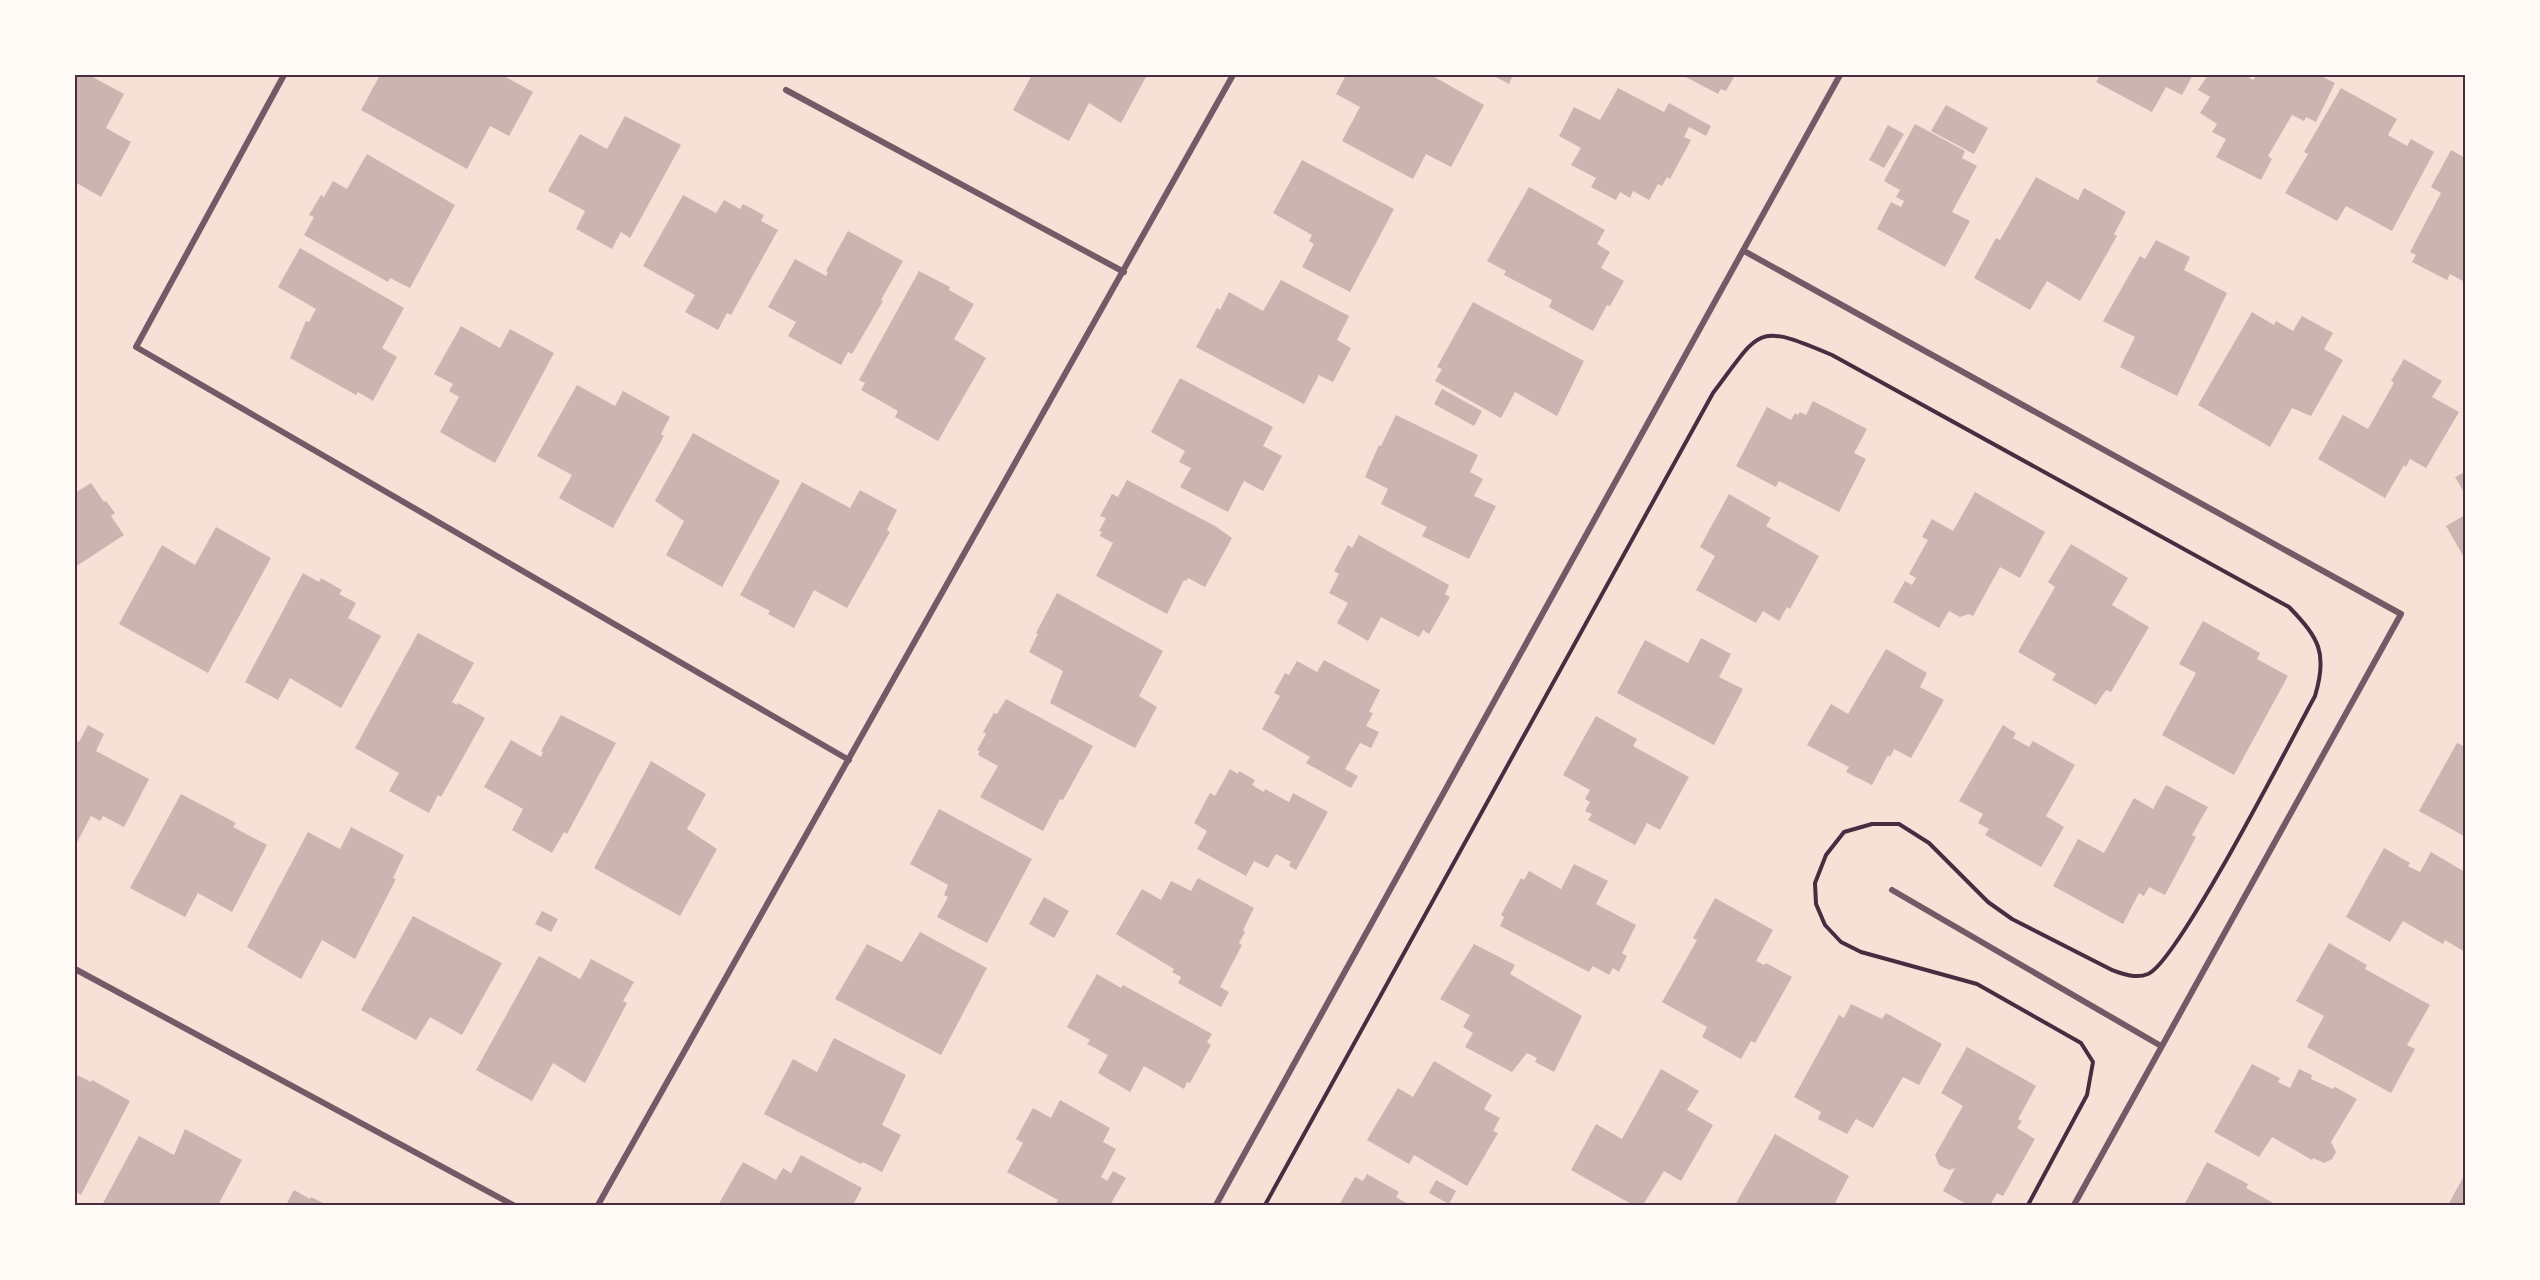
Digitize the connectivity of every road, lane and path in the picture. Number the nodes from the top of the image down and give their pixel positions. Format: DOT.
graph roads {
  1 [pos="284,75"];
  2 [pos="1233,75"];
  3 [pos="1840,75"];
  4 [pos="786,90"];
  5 [pos="1744,251"];
  6 [pos="1124,272"];
  7 [pos="849,760"];
  8 [pos="1892,890"];
  9 [pos="75,969"];
  10 [pos="2161,1046"];
  11 [pos="513,1205"];
  12 [pos="598,1205"];
  13 [pos="1216,1205"];
  14 [pos="1265,1205"];
  15 [pos="2028,1205"];
  16 [pos="2074,1205"];
  1 -- 7 [label="street"];
  2 -- 6 [label="street"];
  3 -- 5 [label="street"];
  4 -- 6 [label="street"];
  5 -- 10 [label="street"];
  5 -- 13 [label="street"];
  6 -- 7 [label="street"];
  7 -- 12 [label="street"];
  8 -- 10 [label="street"];
  9 -- 11 [label="street"];
  10 -- 16 [label="street"];
  14 -- 15 [label="path"];
}
